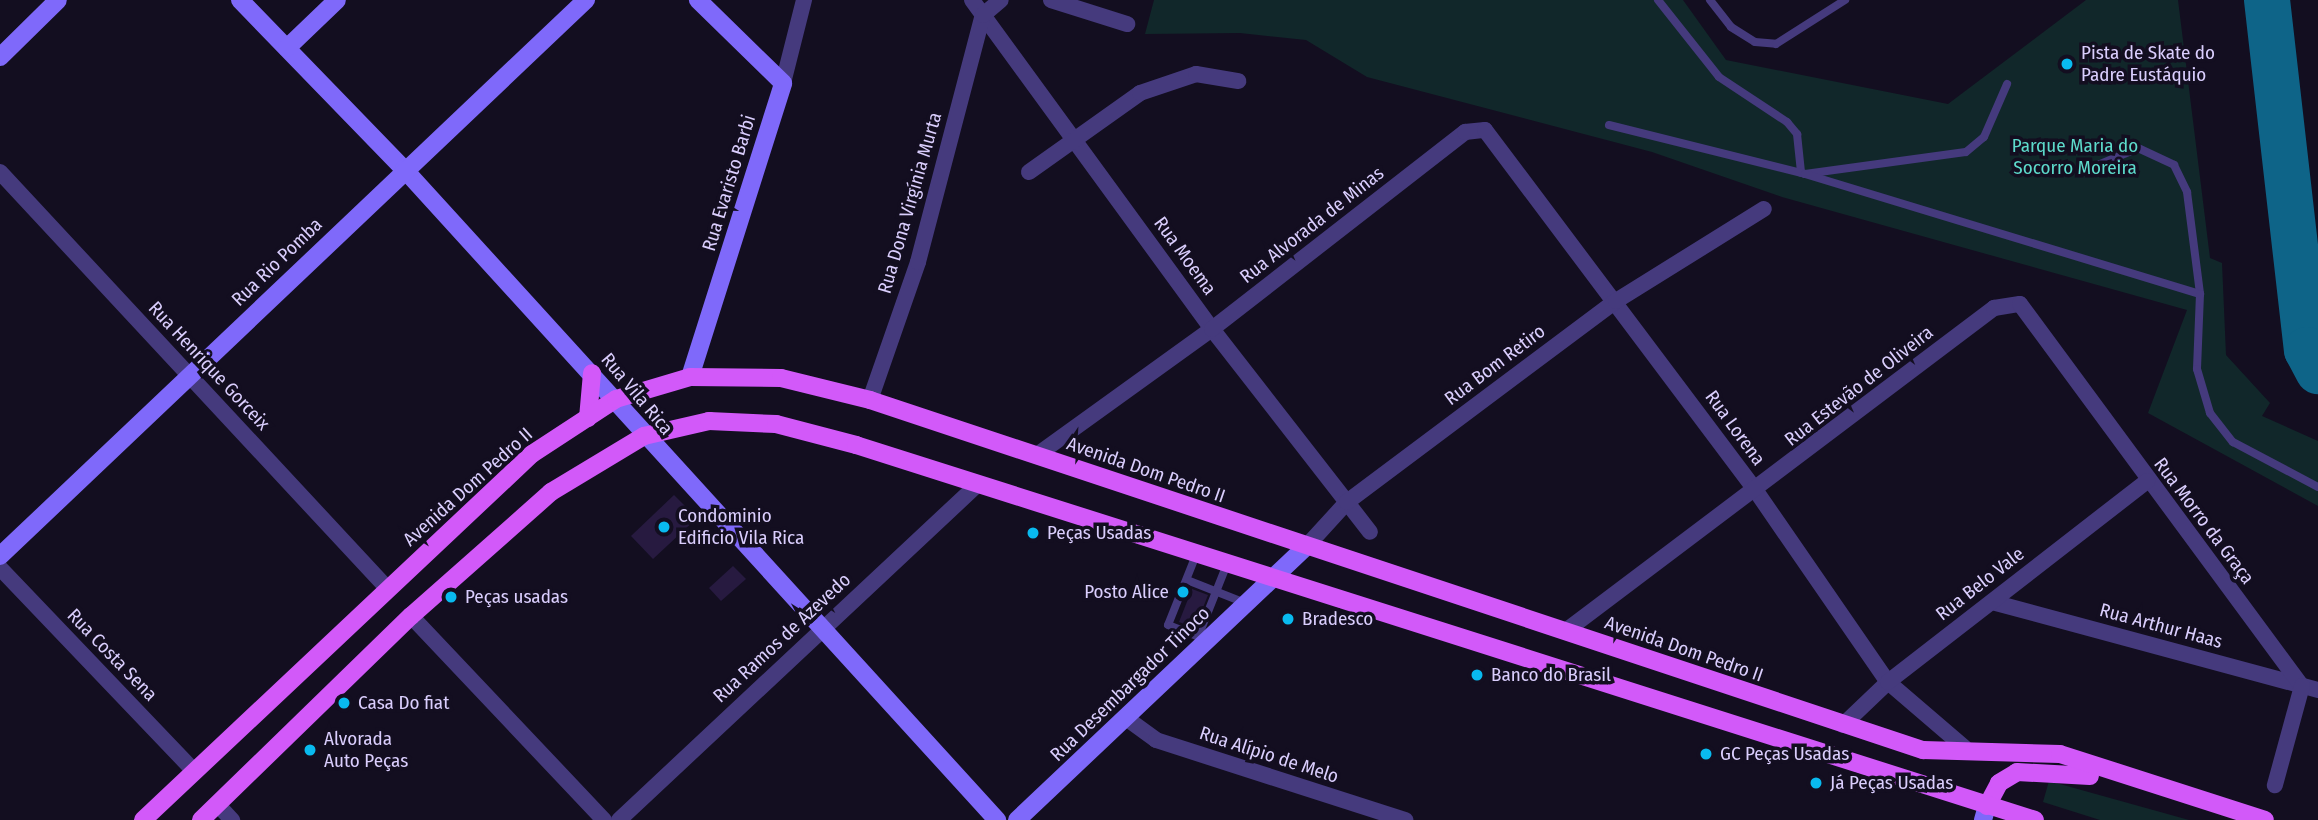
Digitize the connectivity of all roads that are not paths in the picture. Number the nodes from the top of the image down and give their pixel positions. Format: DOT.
graph roads {
  1 [pos="58,0"];
  2 [pos="240,0"];
  3 [pos="337,0"];
  4 [pos="586,0"];
  5 [pos="698,0"];
  6 [pos="804,0"];
  7 [pos="972,0"];
  8 [pos="1001,0"];
  9 [pos="1051,0"];
  10 [pos="1658,0"];
  11 [pos="1710,0"];
  12 [pos="1845,0"];
  13 [pos="983,15"];
  14 [pos="1126,24"];
  15 [pos="287,48"];
  16 [pos="0,57"];
  17 [pos="1238,82"];
  18 [pos="783,83"];
  19 [pos="2007,84"];
  20 [pos="1609,125"];
  21 [pos="1477,128"];
  22 [pos="1073,136"];
  23 [pos="2098,164"];
  24 [pos="404,169"];
  25 [pos="0,172"];
  26 [pos="1029,172"];
  27 [pos="1803,173"];
  28 [pos="1764,209"];
  29 [pos="2200,294"];
  30 [pos="1616,301"];
  31 [pos="2010,304"];
  32 [pos="1212,330"];
  33 [pos="592,373"];
  34 [pos="188,375"];
  35 [pos="690,377"];
  36 [pos="616,399"];
  37 [pos="870,400"];
  38 [pos="588,418"];
  39 [pos="644,436"];
  40 [pos="1037,454"];
  41 [pos="2147,481"];
  42 [pos="975,486"];
  43 [pos="2318,487"];
  44 [pos="1756,491"];
  45 [pos="1347,502"];
  46 [pos="1370,532"];
  47 [pos="1305,548"];
  48 [pos="1196,555"];
  49 [pos="0,556"];
  50 [pos="1227,564"];
  51 [pos="0,568"];
  52 [pos="1270,578"];
  53 [pos="1186,580"];
  54 [pos="387,588"];
  55 [pos="1216,592"];
  56 [pos="1992,602"];
  57 [pos="1245,603"];
  58 [pos="411,616"];
  59 [pos="820,631"];
  60 [pos="1567,631"];
  61 [pos="1203,638"];
  62 [pos="1888,682"];
  63 [pos="2310,688"];
  64 [pos="1126,718"];
  65 [pos="1843,725"];
  66 [pos="1965,748"];
  67 [pos="194,772"];
  68 [pos="2275,785"];
  69 [pos="218,805"];
  70 [pos="2225,810"];
  71 [pos="1985,813"];
  72 [pos="143,820"];
  73 [pos="201,820"];
  74 [pos="233,820"];
  75 [pos="604,820"];
  76 [pos="618,820"];
  77 [pos="997,820"];
  78 [pos="1017,820"];
  79 [pos="1405,820"];
  80 [pos="2035,820"];
  81 [pos="2265,820"];
  1 -- 16 [label="street"];
  2 -- 15 [label="street, Rua Vila Rica"];
  3 -- 15 [label="street"];
  4 -- 24 [label="street, Rua Rio Pomba"];
  5 -- 18 [label="street"];
  6 -- 18 [label="street, Rua Evaristo Barbi"];
  7 -- 13 [label="street, Rua Moema"];
  8 -- 13 [label="street"];
  9 -- 14 [label="street"];
  10 -- 27 [label="lane"];
  11 -- 12 [label="lane"];
  13 -- 22 [label="street, Rua Moema"];
  13 -- 37 [label="street, Rua Dona Virgínia Murta"];
  15 -- 24 [label="street, Rua Vila Rica"];
  17 -- 22 [label="street"];
  18 -- 35 [label="street, Rua Evaristo Barbi"];
  19 -- 27 [label="lane"];
  20 -- 27 [label="lane"];
  21 -- 30 [label="street, Rua Lorena"];
  21 -- 32 [label="street, Rua Alvorada de Minas"];
  22 -- 26 [label="street"];
  22 -- 32 [label="street, Rua Moema"];
  23 -- 29 [label="lane"];
  24 -- 33 [label="street, Rua Vila Rica"];
  24 -- 34 [label="street, Rua Rio Pomba"];
  25 -- 34 [label="street, Rua Henrique Gorceix"];
  27 -- 29 [label="lane"];
  28 -- 30 [label="street, Rua Bom Retiro"];
  29 -- 43 [label="lane"];
  30 -- 44 [label="street, Rua Lorena"];
  30 -- 45 [label="street, Rua Bom Retiro"];
  31 -- 41 [label="street, Rua Morro da Graça"];
  31 -- 44 [label="street, Rua Estevão de Oliveira"];
  32 -- 40 [label="street, Rua Alvorada de Minas"];
  32 -- 45 [label="street, Rua Moema"];
  33 -- 36 [label="street, Rua Vila Rica"];
  33 -- 38 [label="main road"];
  34 -- 49 [label="street, Rua Rio Pomba"];
  34 -- 54 [label="street, Rua Henrique Gorceix"];
  35 -- 36 [label="main road, Avenida Dom Pedro II"];
  35 -- 37 [label="main road, Avenida Dom Pedro II"];
  36 -- 38 [label="main road, Avenida Dom Pedro II"];
  36 -- 39 [label="street, Rua Vila Rica"];
  37 -- 40 [label="main road, Avenida Dom Pedro II"];
  38 -- 54 [label="main road, Avenida Dom Pedro II"];
  39 -- 42 [label="main road"];
  39 -- 58 [label="main road"];
  39 -- 59 [label="street, Rua Vila Rica"];
  40 -- 47 [label="main road, Avenida Dom Pedro II"];
  41 -- 56 [label="street, Rua Belo Vale"];
  41 -- 63 [label="street, Rua Morro da Graça"];
  42 -- 48 [label="main road"];
  42 -- 59 [label="street, Rua Ramos de Azevedo"];
  44 -- 60 [label="street, Rua Estevão de Oliveira"];
  44 -- 62 [label="street, Rua Lorena"];
  45 -- 46 [label="street, Rua Moema"];
  45 -- 47 [label="street, Rua Bom Retiro"];
  47 -- 52 [label="street, Rua Bom Retiro"];
  47 -- 60 [label="main road, Avenida Dom Pedro II"];
  48 -- 50 [label="main road"];
  48 -- 53 [label="lane"];
  50 -- 52 [label="main road"];
  50 -- 55 [label="lane"];
  51 -- 67 [label="street, Rua Costa Sena"];
  52 -- 57 [label="street, Rua Desembargador Tinoco"];
  52 -- 71 [label="main road"];
  53 -- 55 [label="lane"];
  53 -- 61 [label="lane"];
  54 -- 67 [label="main road, Avenida Dom Pedro II"];
  55 -- 57 [label="lane"];
  55 -- 61 [label="lane"];
  56 -- 62 [label="street, Rua Belo Vale"];
  56 -- 63 [label="street, Rua Arthur Haas"];
  57 -- 61 [label="street, Rua Desembargador Tinoco"];
  58 -- 69 [label="main road"];
  58 -- 75 [label="street"];
  59 -- 76 [label="street, Rua Ramos de Azevedo"];
  59 -- 77 [label="street, Rua Vila Rica"];
  60 -- 65 [label="main road, Avenida Dom Pedro II"];
  61 -- 64 [label="street, Rua Desembargador Tinoco"];
  62 -- 65 [label="street, Rua Belo Vale"];
  62 -- 66 [label="street, Rua Lorena"];
  63 -- 68 [label="street"];
  64 -- 78 [label="street, Rua Desembargador Tinoco"];
  64 -- 79 [label="street, Rua Alípio de Melo"];
  65 -- 66 [label="main road, Avenida Dom Pedro II"];
  66 -- 70 [label="main road, Avenida Dom Pedro II"];
  67 -- 72 [label="main road, Avenida Dom Pedro II"];
  69 -- 73 [label="main road"];
  69 -- 74 [label="street"];
  70 -- 71 [label="main road"];
  70 -- 81 [label="main road, Avenida Dom Pedro II"];
  71 -- 80 [label="main road"];
}
